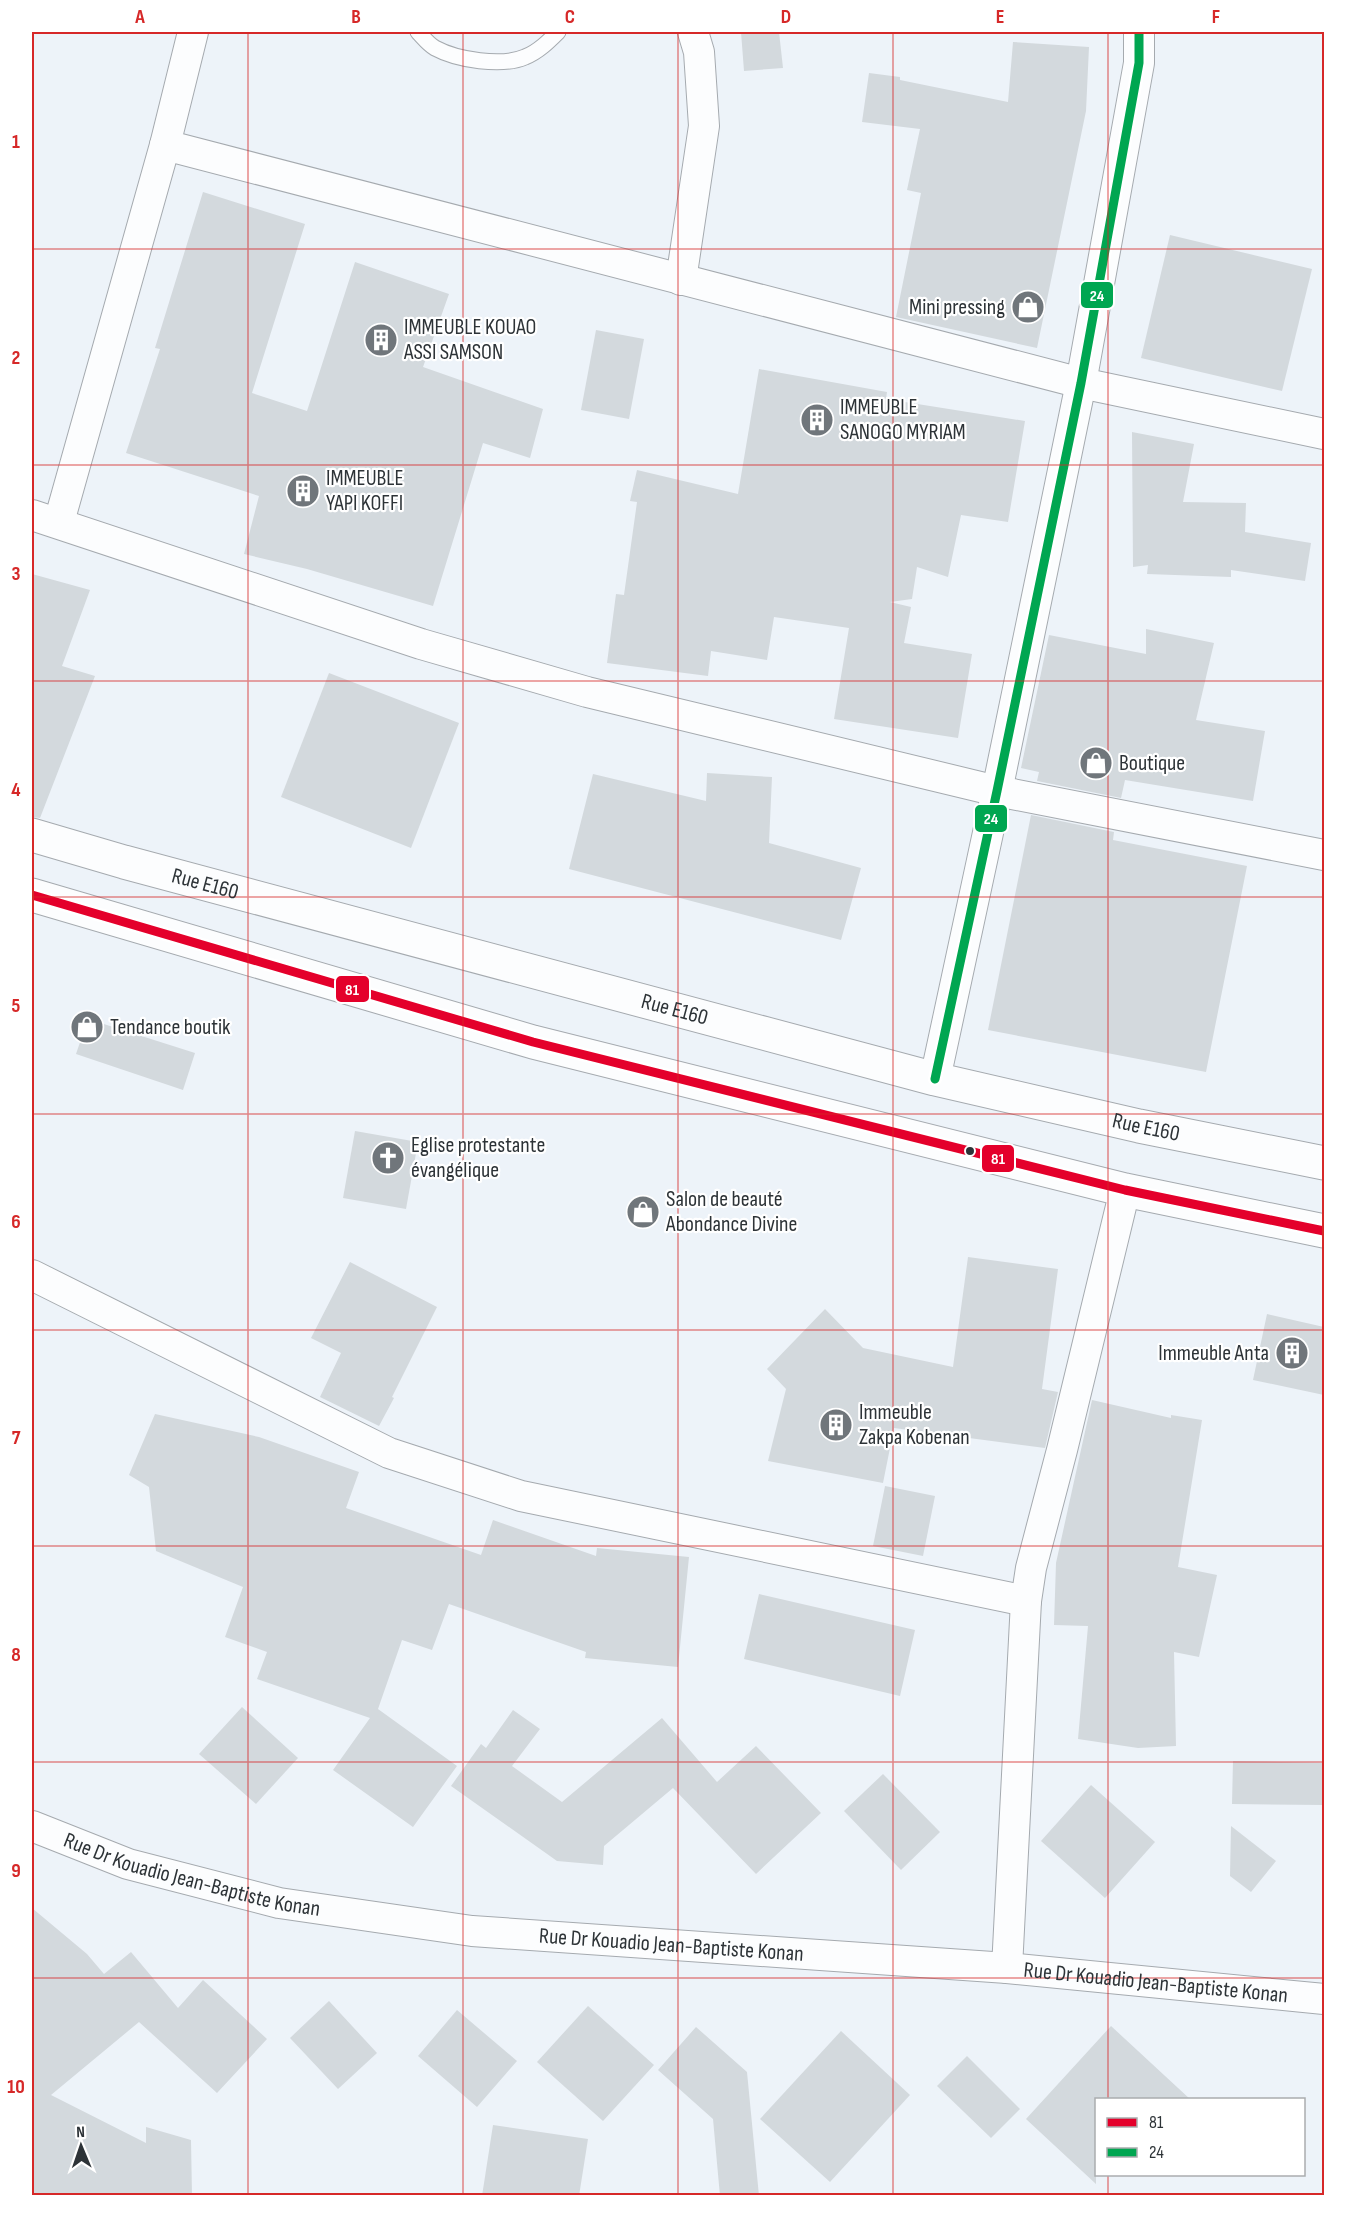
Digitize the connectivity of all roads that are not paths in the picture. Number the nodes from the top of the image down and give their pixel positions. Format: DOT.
graph roads {
  1 [pos="193,32"];
  2 [pos="418,32"];
  3 [pos="558,32"];
  4 [pos="693,32"];
  5 [pos="1139,32"];
  6 [pos="165,145"];
  7 [pos="681,280"];
  8 [pos="1081,383"];
  9 [pos="1324,434"];
  10 [pos="45,518"];
  11 [pos="997,791"];
  12 [pos="32,835"];
  13 [pos="1324,855"];
  14 [pos="32,895"];
  15 [pos="935,1079"];
  16 [pos="1324,1163"];
  17 [pos="1125,1190"];
  18 [pos="1324,1231"];
  19 [pos="32,1275"];
  20 [pos="1026,1601"];
  21 [pos="32,1826"];
  22 [pos="1007,1968"];
  23 [pos="1324,1999"];
  1 -- 6 [label="street"];
  2 -- 3 [label="lane"];
  4 -- 7 [label="street"];
  5 -- 8 [label="street"];
  6 -- 7 [label="street"];
  6 -- 10 [label="street"];
  7 -- 8 [label="street"];
  8 -- 9 [label="street"];
  8 -- 11 [label="street"];
  10 -- 11 [label="street"];
  11 -- 13 [label="street"];
  11 -- 15 [label="street"];
  12 -- 15 [label="street, Rue E160"];
  14 -- 17 [label="street"];
  15 -- 16 [label="street, Rue E160"];
  17 -- 18 [label="street"];
  17 -- 20 [label="street"];
  19 -- 20 [label="street"];
  20 -- 22 [label="street"];
  21 -- 22 [label="street, Rue Dr Kouadio Jean-Baptiste Konan"];
  22 -- 23 [label="street, Rue Dr Kouadio Jean-Baptiste Konan"];
}
